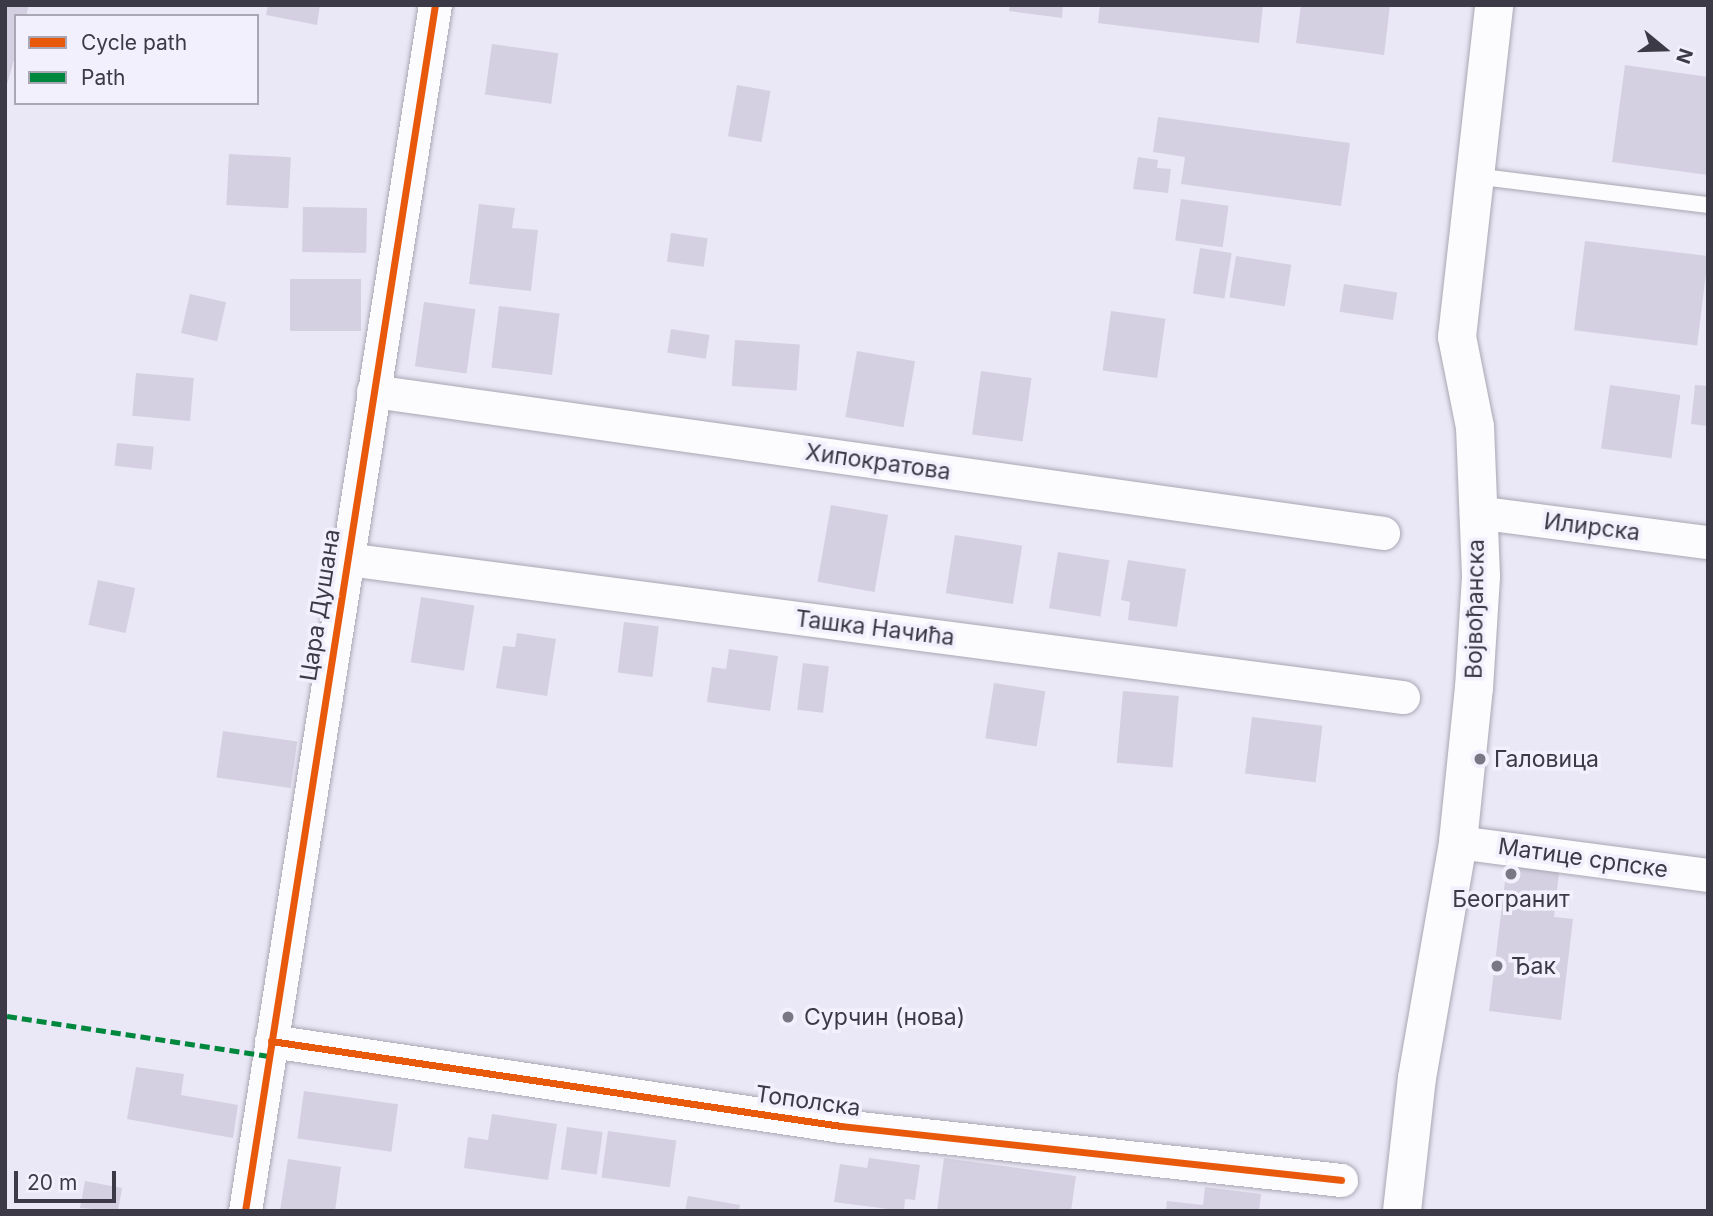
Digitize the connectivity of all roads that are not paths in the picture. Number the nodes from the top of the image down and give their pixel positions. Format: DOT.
graph roads {
  1 [pos="435,5"];
  2 [pos="1494,5"];
  3 [pos="1472,176"];
  4 [pos="1708,205"];
  5 [pos="373,391"];
  6 [pos="1476,512"];
  7 [pos="1383,533"];
  8 [pos="1708,542"];
  9 [pos="347,559"];
  10 [pos="1403,697"];
  11 [pos="1458,842"];
  12 [pos="1708,875"];
  13 [pos="271,1041"];
  14 [pos="1341,1180"];
  15 [pos="245,1211"];
  16 [pos="1402,1211"];
  1 -- 5 [label="street, Цара Душана"];
  2 -- 3 [label="main road, Војвођанска"];
  3 -- 4 [label="lane"];
  3 -- 6 [label="main road, Војвођанска"];
  5 -- 7 [label="street, Хипократова"];
  5 -- 9 [label="street, Цара Душана"];
  6 -- 8 [label="street, Илирска"];
  6 -- 11 [label="main road, Војвођанска"];
  9 -- 10 [label="street, Ташка Начића"];
  9 -- 13 [label="street, Цара Душана"];
  11 -- 12 [label="street, Матице српске"];
  11 -- 16 [label="main road, Војвођанска"];
  13 -- 14 [label="street, Тополска"];
  13 -- 15 [label="street, Цара Душана"];
}
